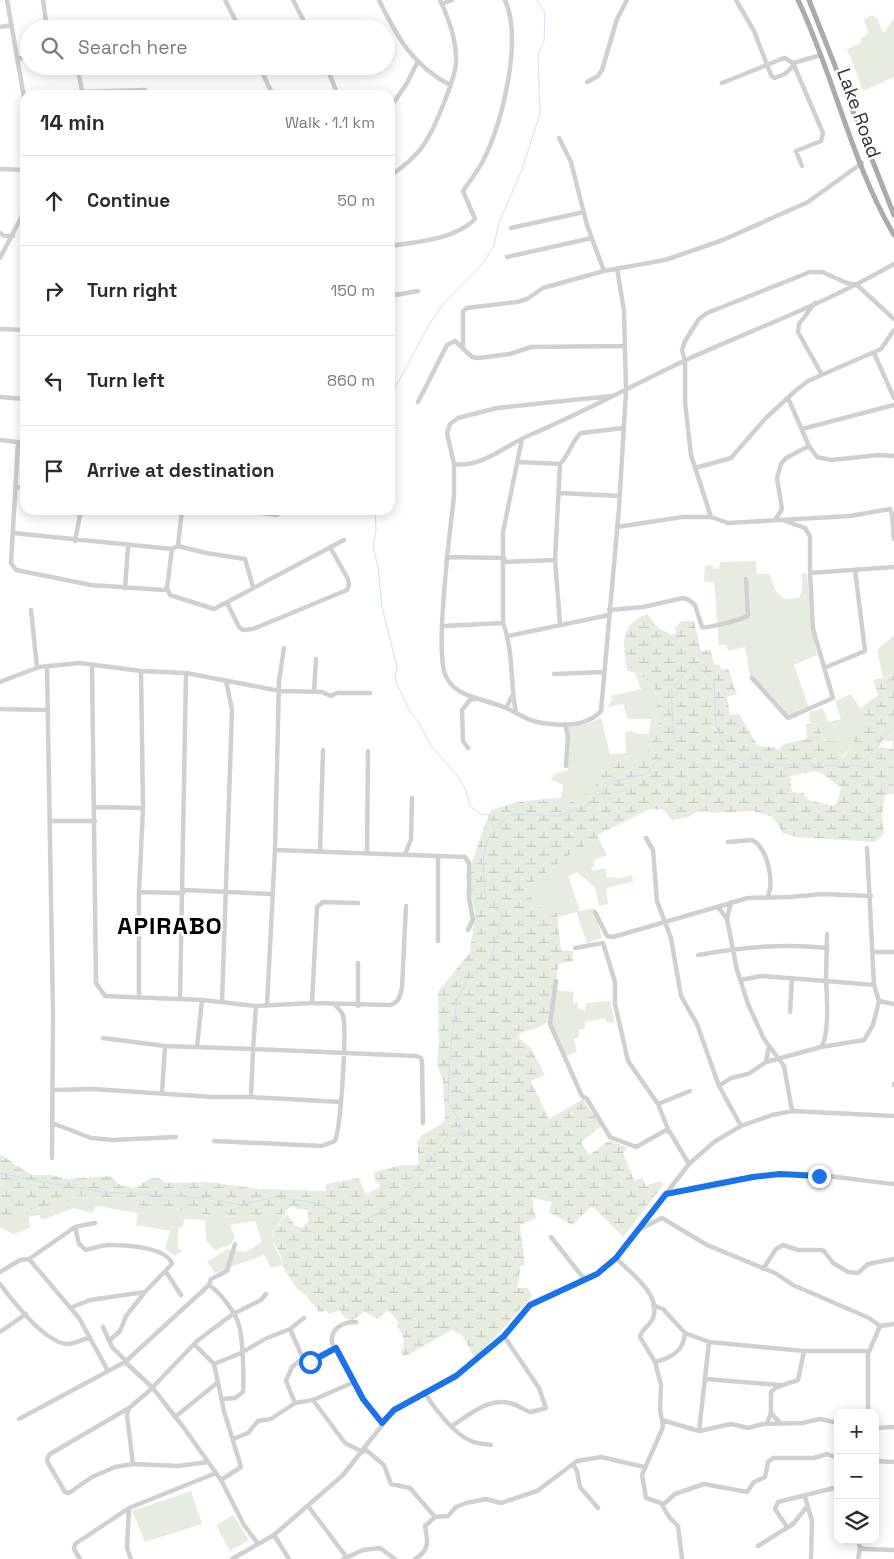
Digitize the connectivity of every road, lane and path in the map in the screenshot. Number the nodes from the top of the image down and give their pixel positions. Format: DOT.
graph roads {
  1 [pos="7,0"];
  2 [pos="43,0"];
  3 [pos="225,0"];
  4 [pos="293,0"];
  5 [pos="379,0"];
  6 [pos="452,0"];
  7 [pos="505,0"];
  8 [pos="627,0"];
  9 [pos="736,0"];
  10 [pos="798,0"];
  11 [pos="809,0"];
  12 [pos="441,2"];
  13 [pos="46,20"];
  14 [pos="235,20"];
  15 [pos="303,20"];
  16 [pos="389,20"];
  17 [pos="12,25"];
  18 [pos="0,27"];
  19 [pos="395,31"];
  20 [pos="821,55"];
  21 [pos="20,58"];
  22 [pos="17,59"];
  23 [pos="417,62"];
  24 [pos="793,64"];
  25 [pos="767,65"];
  26 [pos="79,75"];
  27 [pos="263,75"];
  28 [pos="330,75"];
  29 [pos="586,82"];
  30 [pos="722,83"];
  31 [pos="450,85"];
  32 [pos="23,90"];
  33 [pos="82,90"];
  34 [pos="271,90"];
  35 [pos="336,90"];
  36 [pos="395,101"];
  37 [pos="559,138"];
  38 [pos="862,163"];
  39 [pos="802,166"];
  40 [pos="0,169"];
  41 [pos="20,170"];
  42 [pos="395,173"];
  43 [pos="584,212"];
  44 [pos="894,215"];
  45 [pos="20,221"];
  46 [pos="511,228"];
  47 [pos="0,234"];
  48 [pos="13,236"];
  49 [pos="894,236"];
  50 [pos="592,238"];
  51 [pos="395,245"];
  52 [pos="507,257"];
  53 [pos="0,258"];
  54 [pos="894,264"];
  55 [pos="616,268"];
  56 [pos="604,270"];
  57 [pos="857,285"];
  58 [pos="418,291"];
  59 [pos="395,295"];
  60 [pos="815,303"];
  61 [pos="894,319"];
  62 [pos="0,330"];
  63 [pos="20,330"];
  64 [pos="894,330"];
  65 [pos="463,346"];
  66 [pos="623,346"];
  67 [pos="874,352"];
  68 [pos="685,360"];
  69 [pos="822,375"];
  70 [pos="626,391"];
  71 [pos="613,396"];
  72 [pos="0,397"];
  73 [pos="788,398"];
  74 [pos="894,398"];
  75 [pos="20,399"];
  76 [pos="418,402"];
  77 [pos="894,404"];
  78 [pos="624,428"];
  79 [pos="802,429"];
  80 [pos="522,439"];
  81 [pos="0,440"];
  82 [pos="18,443"];
  83 [pos="809,446"];
  84 [pos="894,456"];
  85 [pos="518,462"];
  86 [pos="454,464"];
  87 [pos="560,464"];
  88 [pos="695,468"];
  89 [pos="17,487"];
  90 [pos="20,487"];
  91 [pos="560,493"];
  92 [pos="619,496"];
  93 [pos="80,515"];
  94 [pos="181,515"];
  95 [pos="710,517"];
  96 [pos="775,520"];
  97 [pos="784,520"];
  98 [pos="617,527"];
  99 [pos="13,533"];
  100 [pos="894,539"];
  101 [pos="344,540"];
  102 [pos="75,541"];
  103 [pos="128,546"];
  104 [pos="178,546"];
  105 [pos="330,547"];
  106 [pos="172,549"];
  107 [pos="447,557"];
  108 [pos="504,560"];
  109 [pos="555,560"];
  110 [pos="894,567"];
  111 [pos="855,570"];
  112 [pos="810,573"];
  113 [pos="746,579"];
  114 [pos="253,586"];
  115 [pos="125,588"];
  116 [pos="167,588"];
  117 [pos="227,603"];
  118 [pos="31,610"];
  119 [pos="609,612"];
  120 [pos="503,623"];
  121 [pos="560,624"];
  122 [pos="443,626"];
  123 [pos="508,636"];
  124 [pos="284,648"];
  125 [pos="316,659"];
  126 [pos="47,666"];
  127 [pos="92,666"];
  128 [pos="37,668"];
  129 [pos="824,668"];
  130 [pos="141,671"];
  131 [pos="603,672"];
  132 [pos="186,673"];
  133 [pos="554,674"];
  134 [pos="752,678"];
  135 [pos="226,681"];
  136 [pos="0,682"];
  137 [pos="280,691"];
  138 [pos="314,692"];
  139 [pos="370,693"];
  140 [pos="512,696"];
  141 [pos="478,698"];
  142 [pos="506,708"];
  143 [pos="0,709"];
  144 [pos="48,710"];
  145 [pos="516,713"];
  146 [pos="565,724"];
  147 [pos="468,748"];
  148 [pos="323,750"];
  149 [pos="368,751"];
  150 [pos="566,766"];
  151 [pos="412,798"];
  152 [pos="95,807"];
  153 [pos="143,808"];
  154 [pos="50,821"];
  155 [pos="95,821"];
  156 [pos="646,838"];
  157 [pos="728,842"];
  158 [pos="867,848"];
  159 [pos="275,850"];
  160 [pos="320,850"];
  161 [pos="367,853"];
  162 [pos="406,855"];
  163 [pos="438,857"];
  164 [pos="226,890"];
  165 [pos="183,891"];
  166 [pos="139,892"];
  167 [pos="272,894"];
  168 [pos="871,896"];
  169 [pos="767,898"];
  170 [pos="731,902"];
  171 [pos="358,903"];
  172 [pos="406,906"];
  173 [pos="718,907"];
  174 [pos="595,912"];
  175 [pos="727,918"];
  176 [pos="666,921"];
  177 [pos="468,930"];
  178 [pos="827,934"];
  179 [pos="607,936"];
  180 [pos="438,941"];
  181 [pos="603,943"];
  182 [pos="575,948"];
  183 [pos="734,948"];
  184 [pos="827,948"];
  185 [pos="874,952"];
  186 [pos="894,952"];
  187 [pos="698,955"];
  188 [pos="358,964"];
  189 [pos="792,978"];
  190 [pos="741,980"];
  191 [pos="556,981"];
  192 [pos="826,981"];
  193 [pos="874,985"];
  194 [pos="139,998"];
  195 [pos="180,999"];
  196 [pos="202,1000"];
  197 [pos="879,1001"];
  198 [pos="222,1002"];
  199 [pos="312,1003"];
  200 [pos="894,1004"];
  201 [pos="267,1005"];
  202 [pos="256,1006"];
  203 [pos="336,1006"];
  204 [pos="358,1006"];
  205 [pos="790,1012"];
  206 [pos="103,1038"];
  207 [pos="165,1046"];
  208 [pos="769,1046"];
  209 [pos="821,1046"];
  210 [pos="197,1047"];
  211 [pos="253,1049"];
  212 [pos="343,1054"];
  213 [pos="781,1059"];
  214 [pos="766,1062"];
  215 [pos="719,1086"];
  216 [pos="53,1090"];
  217 [pos="690,1091"];
  218 [pos="162,1092"];
  219 [pos="251,1097"];
  220 [pos="341,1102"];
  221 [pos="658,1104"];
  222 [pos="792,1111"];
  223 [pos="894,1116"];
  224 [pos="52,1123"];
  225 [pos="423,1124"];
  226 [pos="741,1126"];
  227 [pos="668,1129"];
  228 [pos="176,1137"];
  229 [pos="214,1142"];
  230 [pos="52,1158"];
  231 [pos="689,1164"];
  232 [pos="894,1184"];
  233 [pos="666,1194"];
  234 [pos="95,1223"];
  235 [pos="75,1227"];
  236 [pos="638,1230"];
  237 [pos="551,1237"];
  238 [pos="235,1244"];
  239 [pos="616,1258"];
  240 [pos="29,1259"];
  241 [pos="894,1259"];
  242 [pos="763,1269"];
  243 [pos="0,1272"];
  244 [pos="166,1272"];
  245 [pos="585,1280"];
  246 [pos="0,1284"];
  247 [pos="209,1286"];
  248 [pos="145,1292"];
  249 [pos="266,1294"];
  250 [pos="181,1295"];
  251 [pos="653,1305"];
  252 [pos="70,1308"];
  253 [pos="26,1314"];
  254 [pos="233,1314"];
  255 [pos="304,1318"];
  256 [pos="356,1322"];
  257 [pos="894,1324"];
  258 [pos="880,1326"];
  259 [pos="103,1327"];
  260 [pos="290,1329"];
  261 [pos="0,1332"];
  262 [pos="685,1333"];
  263 [pos="504,1336"];
  264 [pos="90,1337"];
  265 [pos="109,1341"];
  266 [pos="709,1342"];
  267 [pos="194,1344"];
  268 [pos="336,1348"];
  269 [pos="804,1351"];
  270 [pos="868,1351"];
  271 [pos="241,1353"];
  272 [pos="302,1358"];
  273 [pos="126,1362"];
  274 [pos="655,1362"];
  275 [pos="214,1364"];
  276 [pos="108,1371"];
  277 [pos="706,1378"];
  278 [pos="354,1382"];
  279 [pos="217,1383"];
  280 [pos="783,1385"];
  281 [pos="152,1387"];
  282 [pos="424,1392"];
  283 [pos="222,1399"];
  284 [pos="313,1400"];
  285 [pos="295,1403"];
  286 [pos="129,1408"];
  287 [pos="868,1409"];
  288 [pos="772,1413"];
  289 [pos="175,1417"];
  290 [pos="19,1419"];
  291 [pos="662,1420"];
  292 [pos="834,1422"];
  293 [pos="382,1423"];
  294 [pos="766,1423"];
  295 [pos="781,1424"];
  296 [pos="452,1426"];
  297 [pos="894,1427"];
  298 [pos="879,1428"];
  299 [pos="699,1431"];
  300 [pos="233,1439"];
  301 [pos="491,1445"];
  302 [pos="364,1450"];
  303 [pos="834,1457"];
  304 [pos="879,1461"];
  305 [pos="208,1462"];
  306 [pos="894,1462"];
  307 [pos="132,1464"];
  308 [pos="573,1464"];
  309 [pos="644,1467"];
  310 [pos="216,1473"];
  311 [pos="221,1480"];
  312 [pos="834,1488"];
  313 [pos="804,1497"];
  314 [pos="663,1505"];
  315 [pos="308,1506"];
  316 [pos="129,1508"];
  317 [pos="598,1508"];
  318 [pos="806,1508"];
  319 [pos="435,1517"];
  320 [pos="788,1527"];
  321 [pos="274,1535"];
  322 [pos="258,1544"];
  323 [pos="859,1544"];
  324 [pos="758,1546"];
  325 [pos="860,1548"];
  326 [pos="894,1550"];
  327 [pos="80,1559"];
  328 [pos="131,1559"];
  329 [pos="232,1559"];
  330 [pos="289,1559"];
  331 [pos="346,1559"];
  332 [pos="395,1559"];
  333 [pos="414,1559"];
  334 [pos="682,1559"];
  335 [pos="811,1559"];
  336 [pos="858,1559"];
  1 -- 17 [label="street"];
  2 -- 13 [label="street"];
  3 -- 14 [label="street"];
  4 -- 15 [label="street"];
  5 -- 16 [label="street"];
  6 -- 12 [label="street"];
  7 -- 51 [label="street"];
  8 -- 29 [label="street"];
  9 -- 25 [label="street"];
  10 -- 20 [label="main road, Lake Road"];
  11 -- 44 [label="main road, Lake Road"];
  12 -- 31 [label="street"];
  17 -- 18 [label="street"];
  17 -- 22 [label="street"];
  19 -- 23 [label="street"];
  20 -- 24 [label="street"];
  20 -- 38 [label="main road, Lake Road"];
  21 -- 22 [label="street"];
  22 -- 32 [label="street"];
  23 -- 31 [label="street"];
  23 -- 36 [label="street"];
  24 -- 25 [label="street"];
  24 -- 25 [label="street"];
  24 -- 39 [label="street"];
  25 -- 30 [label="street"];
  26 -- 33 [label="street"];
  27 -- 34 [label="street"];
  28 -- 35 [label="street"];
  31 -- 42 [label="street"];
  37 -- 43 [label="street"];
  38 -- 49 [label="main road, Lake Road"];
  38 -- 55 [label="street"];
  40 -- 41 [label="street"];
  43 -- 46 [label="street"];
  43 -- 50 [label="street"];
  45 -- 48 [label="street"];
  47 -- 48 [label="street"];
  48 -- 53 [label="street"];
  50 -- 52 [label="street"];
  50 -- 56 [label="street"];
  54 -- 57 [label="street"];
  55 -- 56 [label="street"];
  55 -- 66 [label="street"];
  56 -- 65 [label="street"];
  57 -- 60 [label="street"];
  57 -- 61 [label="street"];
  57 -- 68 [label="street"];
  58 -- 59 [label="street"];
  60 -- 68 [label="street"];
  60 -- 69 [label="street"];
  62 -- 63 [label="street"];
  64 -- 67 [label="street"];
  65 -- 66 [label="street"];
  65 -- 76 [label="street"];
  66 -- 70 [label="street"];
  67 -- 69 [label="street"];
  67 -- 74 [label="street"];
  68 -- 70 [label="street"];
  68 -- 88 [label="street"];
  69 -- 73 [label="street"];
  70 -- 71 [label="street"];
  70 -- 78 [label="street"];
  71 -- 80 [label="street"];
  71 -- 86 [label="street"];
  72 -- 75 [label="street"];
  73 -- 79 [label="street"];
  73 -- 88 [label="street"];
  77 -- 79 [label="street"];
  78 -- 87 [label="street"];
  78 -- 92 [label="street"];
  79 -- 83 [label="street"];
  80 -- 85 [label="street"];
  80 -- 86 [label="street"];
  81 -- 82 [label="street"];
  82 -- 89 [label="street"];
  83 -- 84 [label="street"];
  83 -- 96 [label="street"];
  85 -- 87 [label="street"];
  85 -- 108 [label="street"];
  86 -- 107 [label="street"];
  87 -- 91 [label="street"];
  88 -- 95 [label="street"];
  89 -- 90 [label="street"];
  89 -- 99 [label="street"];
  91 -- 92 [label="street"];
  91 -- 109 [label="street"];
  92 -- 98 [label="street"];
  93 -- 102 [label="street"];
  94 -- 104 [label="street"];
  95 -- 96 [label="street"];
  95 -- 98 [label="street"];
  96 -- 97 [label="street"];
  97 -- 100 [label="street"];
  97 -- 112 [label="street"];
  98 -- 119 [label="street"];
  99 -- 102 [label="street"];
  99 -- 115 [label="street"];
  101 -- 105 [label="street"];
  102 -- 103 [label="street"];
  103 -- 106 [label="street"];
  103 -- 115 [label="street"];
  104 -- 106 [label="street"];
  104 -- 114 [label="street"];
  105 -- 114 [label="street"];
  105 -- 117 [label="street"];
  106 -- 116 [label="street"];
  107 -- 108 [label="street"];
  107 -- 122 [label="street"];
  108 -- 109 [label="street"];
  108 -- 120 [label="street"];
  109 -- 121 [label="street"];
  110 -- 111 [label="street"];
  111 -- 112 [label="street"];
  111 -- 129 [label="street"];
  112 -- 129 [label="street"];
  113 -- 119 [label="street"];
  114 -- 117 [label="street"];
  115 -- 116 [label="street"];
  116 -- 117 [label="street"];
  118 -- 128 [label="street"];
  119 -- 121 [label="street"];
  119 -- 131 [label="street"];
  120 -- 122 [label="street"];
  120 -- 123 [label="street"];
  121 -- 123 [label="street"];
  122 -- 141 [label="street"];
  123 -- 140 [label="street"];
  124 -- 137 [label="street"];
  125 -- 138 [label="street"];
  126 -- 127 [label="street"];
  126 -- 128 [label="street"];
  126 -- 144 [label="street"];
  127 -- 130 [label="street"];
  127 -- 152 [label="street"];
  128 -- 136 [label="street"];
  129 -- 134 [label="street"];
  130 -- 132 [label="street"];
  130 -- 153 [label="street"];
  131 -- 133 [label="street"];
  131 -- 146 [label="street"];
  132 -- 135 [label="street"];
  132 -- 165 [label="street"];
  135 -- 137 [label="street"];
  135 -- 164 [label="street"];
  137 -- 138 [label="street"];
  137 -- 159 [label="street"];
  138 -- 139 [label="street"];
  140 -- 142 [label="street"];
  140 -- 145 [label="street"];
  141 -- 142 [label="street"];
  141 -- 147 [label="street"];
  142 -- 145 [label="street"];
  143 -- 144 [label="street"];
  144 -- 154 [label="street"];
  145 -- 146 [label="street"];
  146 -- 150 [label="street"];
  148 -- 160 [label="street"];
  149 -- 161 [label="street"];
  151 -- 162 [label="street"];
  152 -- 153 [label="street"];
  152 -- 155 [label="street"];
  153 -- 166 [label="street"];
  154 -- 155 [label="street"];
  154 -- 216 [label="street"];
  155 -- 194 [label="street"];
  156 -- 176 [label="street"];
  157 -- 169 [label="street"];
  158 -- 168 [label="street"];
  159 -- 160 [label="street"];
  159 -- 167 [label="street"];
  160 -- 161 [label="street"];
  161 -- 162 [label="street"];
  162 -- 163 [label="street"];
  163 -- 177 [label="street"];
  163 -- 180 [label="street"];
  164 -- 165 [label="street"];
  164 -- 167 [label="street"];
  164 -- 198 [label="street"];
  165 -- 166 [label="street"];
  165 -- 195 [label="street"];
  166 -- 194 [label="street"];
  167 -- 201 [label="street"];
  168 -- 169 [label="street"];
  168 -- 185 [label="street"];
  169 -- 170 [label="street"];
  170 -- 173 [label="street"];
  170 -- 175 [label="street"];
  171 -- 199 [label="street"];
  172 -- 204 [label="street"];
  173 -- 175 [label="street"];
  173 -- 176 [label="street"];
  174 -- 179 [label="street"];
  175 -- 183 [label="street"];
  176 -- 179 [label="street"];
  176 -- 215 [label="street"];
  178 -- 184 [label="street"];
  179 -- 181 [label="street"];
  181 -- 182 [label="street"];
  181 -- 221 [label="street"];
  183 -- 184 [label="street"];
  183 -- 187 [label="street"];
  183 -- 190 [label="street"];
  184 -- 192 [label="street"];
  185 -- 186 [label="street"];
  185 -- 193 [label="street"];
  188 -- 204 [label="street"];
  189 -- 190 [label="street"];
  189 -- 192 [label="street"];
  189 -- 205 [label="street"];
  190 -- 208 [label="street"];
  191 -- 227 [label="street"];
  192 -- 193 [label="street"];
  192 -- 209 [label="street"];
  193 -- 197 [label="street"];
  194 -- 195 [label="street"];
  195 -- 196 [label="street"];
  196 -- 198 [label="street"];
  196 -- 210 [label="street"];
  197 -- 200 [label="street"];
  197 -- 209 [label="street"];
  198 -- 202 [label="street"];
  199 -- 201 [label="street"];
  199 -- 203 [label="street"];
  201 -- 202 [label="street"];
  202 -- 211 [label="street"];
  203 -- 204 [label="street"];
  203 -- 212 [label="street"];
  206 -- 207 [label="street"];
  207 -- 210 [label="street"];
  207 -- 218 [label="street"];
  208 -- 213 [label="street"];
  208 -- 214 [label="street"];
  209 -- 213 [label="street"];
  210 -- 211 [label="street"];
  211 -- 212 [label="street"];
  211 -- 219 [label="street"];
  212 -- 220 [label="street"];
  212 -- 225 [label="street"];
  213 -- 214 [label="street"];
  213 -- 222 [label="street"];
  214 -- 215 [label="street"];
  215 -- 226 [label="street"];
  216 -- 218 [label="street"];
  216 -- 224 [label="street"];
  217 -- 221 [label="street"];
  218 -- 219 [label="street"];
  219 -- 220 [label="street"];
  220 -- 229 [label="street"];
  221 -- 227 [label="street"];
  222 -- 223 [label="street"];
  222 -- 226 [label="street"];
  224 -- 228 [label="street"];
  224 -- 230 [label="street"];
  226 -- 231 [label="street"];
  227 -- 231 [label="street"];
  231 -- 233 [label="street"];
  232 -- 233 [label="street"];
  233 -- 236 [label="street"];
  234 -- 235 [label="street"];
  235 -- 240 [label="street"];
  235 -- 244 [label="street"];
  236 -- 239 [label="street"];
  236 -- 242 [label="street"];
  237 -- 245 [label="street"];
  238 -- 247 [label="street"];
  239 -- 245 [label="street"];
  239 -- 251 [label="street"];
  240 -- 243 [label="street"];
  240 -- 252 [label="street"];
  241 -- 242 [label="street"];
  242 -- 258 [label="street"];
  244 -- 248 [label="street"];
  244 -- 250 [label="street"];
  245 -- 263 [label="street"];
  246 -- 253 [label="street"];
  247 -- 254 [label="street"];
  247 -- 273 [label="street"];
  248 -- 252 [label="street"];
  248 -- 265 [label="street"];
  249 -- 254 [label="street"];
  251 -- 262 [label="street"];
  251 -- 274 [label="street"];
  252 -- 264 [label="street"];
  253 -- 261 [label="street"];
  253 -- 264 [label="street"];
  254 -- 267 [label="street"];
  254 -- 271 [label="street"];
  255 -- 260 [label="street"];
  256 -- 268 [label="street"];
  257 -- 258 [label="street"];
  258 -- 270 [label="street"];
  259 -- 265 [label="street"];
  260 -- 271 [label="street"];
  260 -- 272 [label="street"];
  262 -- 266 [label="street"];
  262 -- 274 [label="street"];
  263 -- 282 [label="street"];
  263 -- 296 [label="street"];
  264 -- 276 [label="street"];
  265 -- 273 [label="street"];
  266 -- 269 [label="street"];
  266 -- 277 [label="street"];
  267 -- 275 [label="street"];
  267 -- 281 [label="street"];
  268 -- 272 [label="street"];
  268 -- 278 [label="street"];
  269 -- 270 [label="street"];
  269 -- 280 [label="street"];
  270 -- 287 [label="street"];
  271 -- 275 [label="street"];
  271 -- 283 [label="street"];
  272 -- 285 [label="street"];
  273 -- 276 [label="street"];
  273 -- 281 [label="street"];
  274 -- 291 [label="street"];
  275 -- 279 [label="street"];
  276 -- 290 [label="street"];
  277 -- 280 [label="street"];
  277 -- 299 [label="street"];
  278 -- 284 [label="street"];
  278 -- 293 [label="street"];
  279 -- 283 [label="street"];
  279 -- 289 [label="street"];
  280 -- 288 [label="street"];
  281 -- 286 [label="street"];
  281 -- 289 [label="street"];
  282 -- 293 [label="street"];
  282 -- 296 [label="street"];
  283 -- 300 [label="street"];
  284 -- 285 [label="street"];
  284 -- 302 [label="street"];
  285 -- 300 [label="street"];
  286 -- 307 [label="street"];
  286 -- 307 [label="street"];
  288 -- 294 [label="street"];
  288 -- 295 [label="street"];
  289 -- 305 [label="street"];
  291 -- 299 [label="street"];
  291 -- 309 [label="street"];
  292 -- 295 [label="street"];
  293 -- 302 [label="street"];
  294 -- 295 [label="street"];
  294 -- 299 [label="street"];
  296 -- 301 [label="street"];
  297 -- 298 [label="street"];
  300 -- 311 [label="street"];
  302 -- 315 [label="street"];
  302 -- 319 [label="street"];
  303 -- 314 [label="street"];
  304 -- 306 [label="street"];
  305 -- 307 [label="street"];
  305 -- 310 [label="street"];
  308 -- 309 [label="street"];
  308 -- 317 [label="street"];
  308 -- 319 [label="street"];
  309 -- 314 [label="street"];
  310 -- 311 [label="street"];
  310 -- 316 [label="street"];
  311 -- 322 [label="street"];
  312 -- 313 [label="street"];
  313 -- 318 [label="street"];
  313 -- 320 [label="street"];
  314 -- 334 [label="street"];
  315 -- 321 [label="street"];
  315 -- 331 [label="street"];
  316 -- 327 [label="street"];
  316 -- 328 [label="street"];
  318 -- 320 [label="street"];
  318 -- 335 [label="street"];
  319 -- 333 [label="street"];
  320 -- 324 [label="street"];
  321 -- 322 [label="street"];
  321 -- 330 [label="street"];
  322 -- 329 [label="street"];
  323 -- 325 [label="street"];
  325 -- 326 [label="street"];
  325 -- 336 [label="street"];
  331 -- 332 [label="street"];
}
